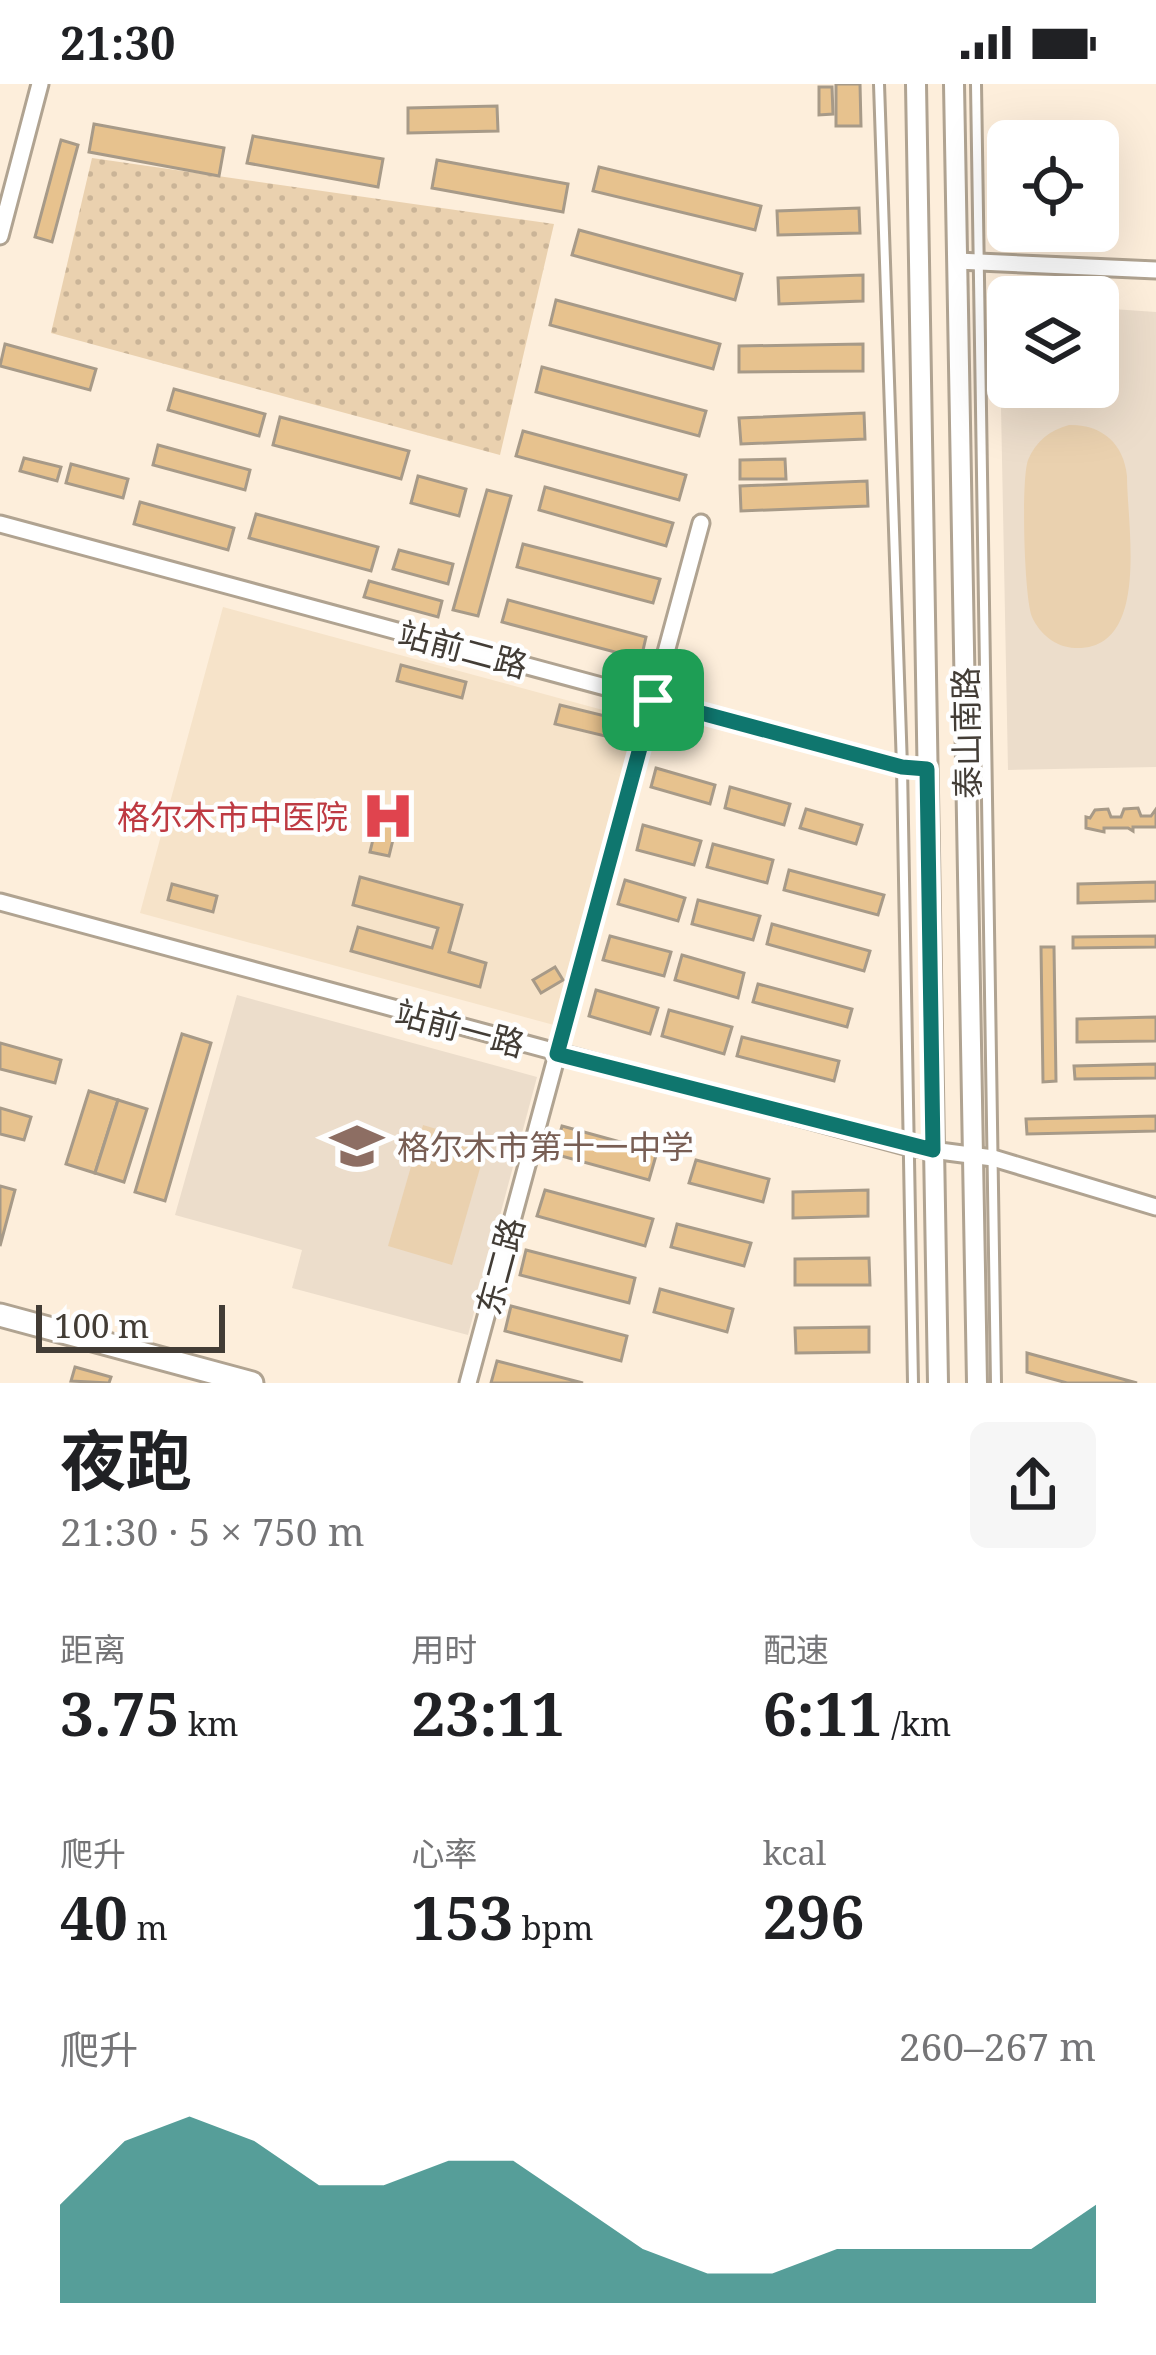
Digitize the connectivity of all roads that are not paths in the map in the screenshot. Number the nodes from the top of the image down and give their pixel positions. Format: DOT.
graph roads {
  1 [pos="40,84"];
  2 [pos="879,84"];
  3 [pos="916,84"];
  4 [pos="953,84"];
  5 [pos="976,84"];
  6 [pos="0,236"];
  7 [pos="957,262"];
  8 [pos="978,264"];
  9 [pos="1156,270"];
  10 [pos="701,523"];
  11 [pos="0,524"];
  12 [pos="653,700"];
  13 [pos="902,767"];
  14 [pos="927,769"];
  15 [pos="0,902"];
  16 [pos="557,1054"];
  17 [pos="908,1147"];
  18 [pos="933,1150"];
  19 [pos="972,1154"];
  20 [pos="993,1158"];
  21 [pos="1156,1207"];
  22 [pos="0,1316"];
  23 [pos="252,1383"];
  24 [pos="469,1383"];
  25 [pos="913,1383"];
  26 [pos="938,1383"];
  27 [pos="977,1383"];
  28 [pos="996,1383"];
  1 -- 6 [label="street"];
  2 -- 13 [label="lane"];
  3 -- 14 [label="street, 泰山南路"];
  4 -- 7 [label="street, 泰山南路"];
  5 -- 8 [label="lane"];
  7 -- 8 [label="street"];
  7 -- 19 [label="street, 泰山南路"];
  8 -- 9 [label="street"];
  8 -- 20 [label="lane"];
  10 -- 12 [label="street, 东二路"];
  11 -- 12 [label="street, 站前二路"];
  12 -- 13 [label="street, 站前二路"];
  12 -- 16 [label="street, 东二路"];
  13 -- 14 [label="street, 站前二路"];
  13 -- 17 [label="lane"];
  14 -- 18 [label="street, 泰山南路"];
  15 -- 16 [label="street, 站前一路"];
  16 -- 17 [label="street, 站前一路"];
  16 -- 24 [label="street, 东二路"];
  17 -- 18 [label="street, 站前一路"];
  17 -- 25 [label="lane"];
  18 -- 19 [label="street, 站前一路"];
  18 -- 26 [label="street, 泰山南路"];
  19 -- 20 [label="street, 站前一路"];
  19 -- 27 [label="street, 泰山南路"];
  20 -- 21 [label="street, 站前一路"];
  20 -- 28 [label="lane"];
  22 -- 23 [label="main road"];
}
